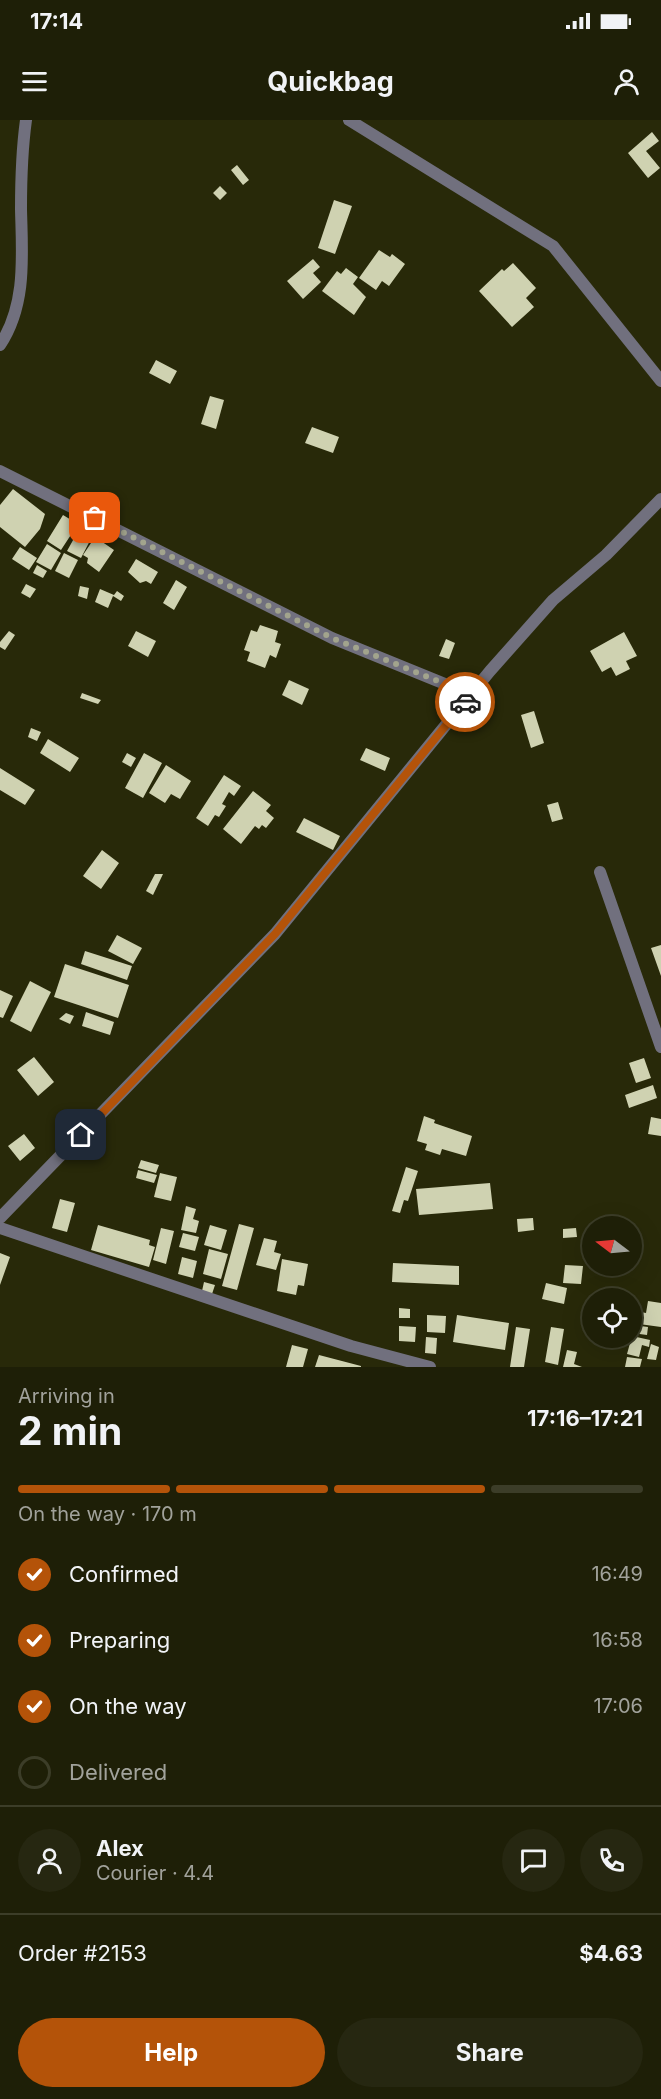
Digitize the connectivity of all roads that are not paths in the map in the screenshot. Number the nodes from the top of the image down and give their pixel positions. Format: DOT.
graph roads {
  1 [pos="27,120"];
  2 [pos="349,120"];
  3 [pos="0,345"];
  4 [pos="661,381"];
  5 [pos="0,471"];
  6 [pos="661,499"];
  7 [pos="472,695"];
  8 [pos="600,872"];
  9 [pos="661,1047"];
  10 [pos="0,1218"];
  11 [pos="0,1228"];
  12 [pos="430,1367"];
  1 -- 3 [label="street"];
  2 -- 4 [label="street"];
  5 -- 7 [label="street"];
  6 -- 7 [label="street"];
  7 -- 10 [label="street"];
  8 -- 9 [label="street"];
  11 -- 12 [label="street"];
}
